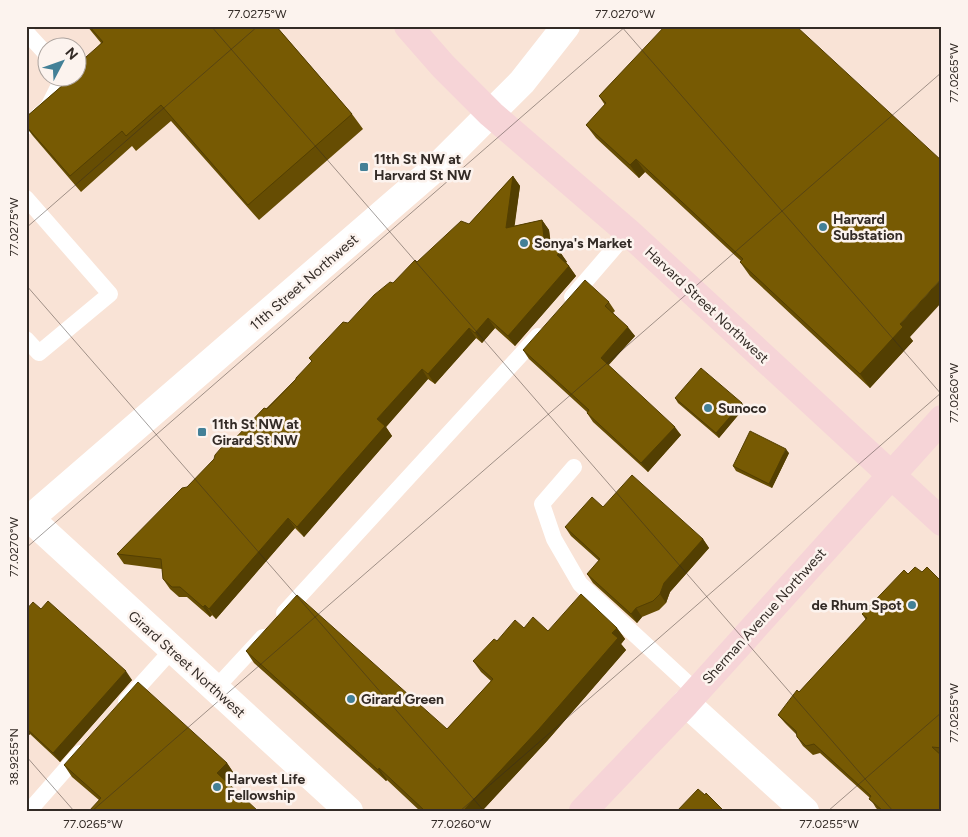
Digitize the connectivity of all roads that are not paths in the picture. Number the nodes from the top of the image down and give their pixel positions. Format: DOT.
graph roads {
  1 [pos="408,26"];
  2 [pos="566,26"];
  3 [pos="26,32"];
  4 [pos="38,45"];
  5 [pos="58,88"];
  6 [pos="491,114"];
  7 [pos="26,127"];
  8 [pos="26,198"];
  9 [pos="628,232"];
  10 [pos="561,309"];
  11 [pos="548,324"];
  12 [pos="26,339"];
  13 [pos="942,419"];
  14 [pos="574,467"];
  15 [pos="891,475"];
  16 [pos="27,519"];
  17 [pos="942,522"];
  18 [pos="172,650"];
  19 [pos="215,689"];
  20 [pos="691,697"];
  21 [pos="114,714"];
  22 [pos="88,744"];
  23 [pos="29,811"];
  24 [pos="350,811"];
  25 [pos="582,811"];
  26 [pos="805,811"];
  1 -- 6 [label="main road, Harvard Street Northwest"];
  2 -- 6 [label="street, 11th Street Northwest"];
  3 -- 4 [label="lane"];
  5 -- 7 [label="lane"];
  6 -- 9 [label="main road, Harvard Street Northwest"];
  6 -- 16 [label="street, 11th Street Northwest"];
  8 -- 12 [label="lane"];
  9 -- 10 [label="lane"];
  9 -- 15 [label="main road, Harvard Street Northwest"];
  11 -- 19 [label="lane"];
  13 -- 15 [label="main road, Sherman Avenue Northwest"];
  14 -- 20 [label="lane"];
  15 -- 17 [label="main road, Harvard Street Northwest"];
  15 -- 20 [label="main road, Sherman Avenue Northwest"];
  16 -- 18 [label="street, Girard Street Northwest"];
  18 -- 19 [label="street, Girard Street Northwest"];
  18 -- 21 [label="lane"];
  19 -- 24 [label="street, Girard Street Northwest"];
  20 -- 25 [label="main road, Sherman Avenue Northwest"];
  20 -- 26 [label="street"];
  22 -- 23 [label="lane"];
}
